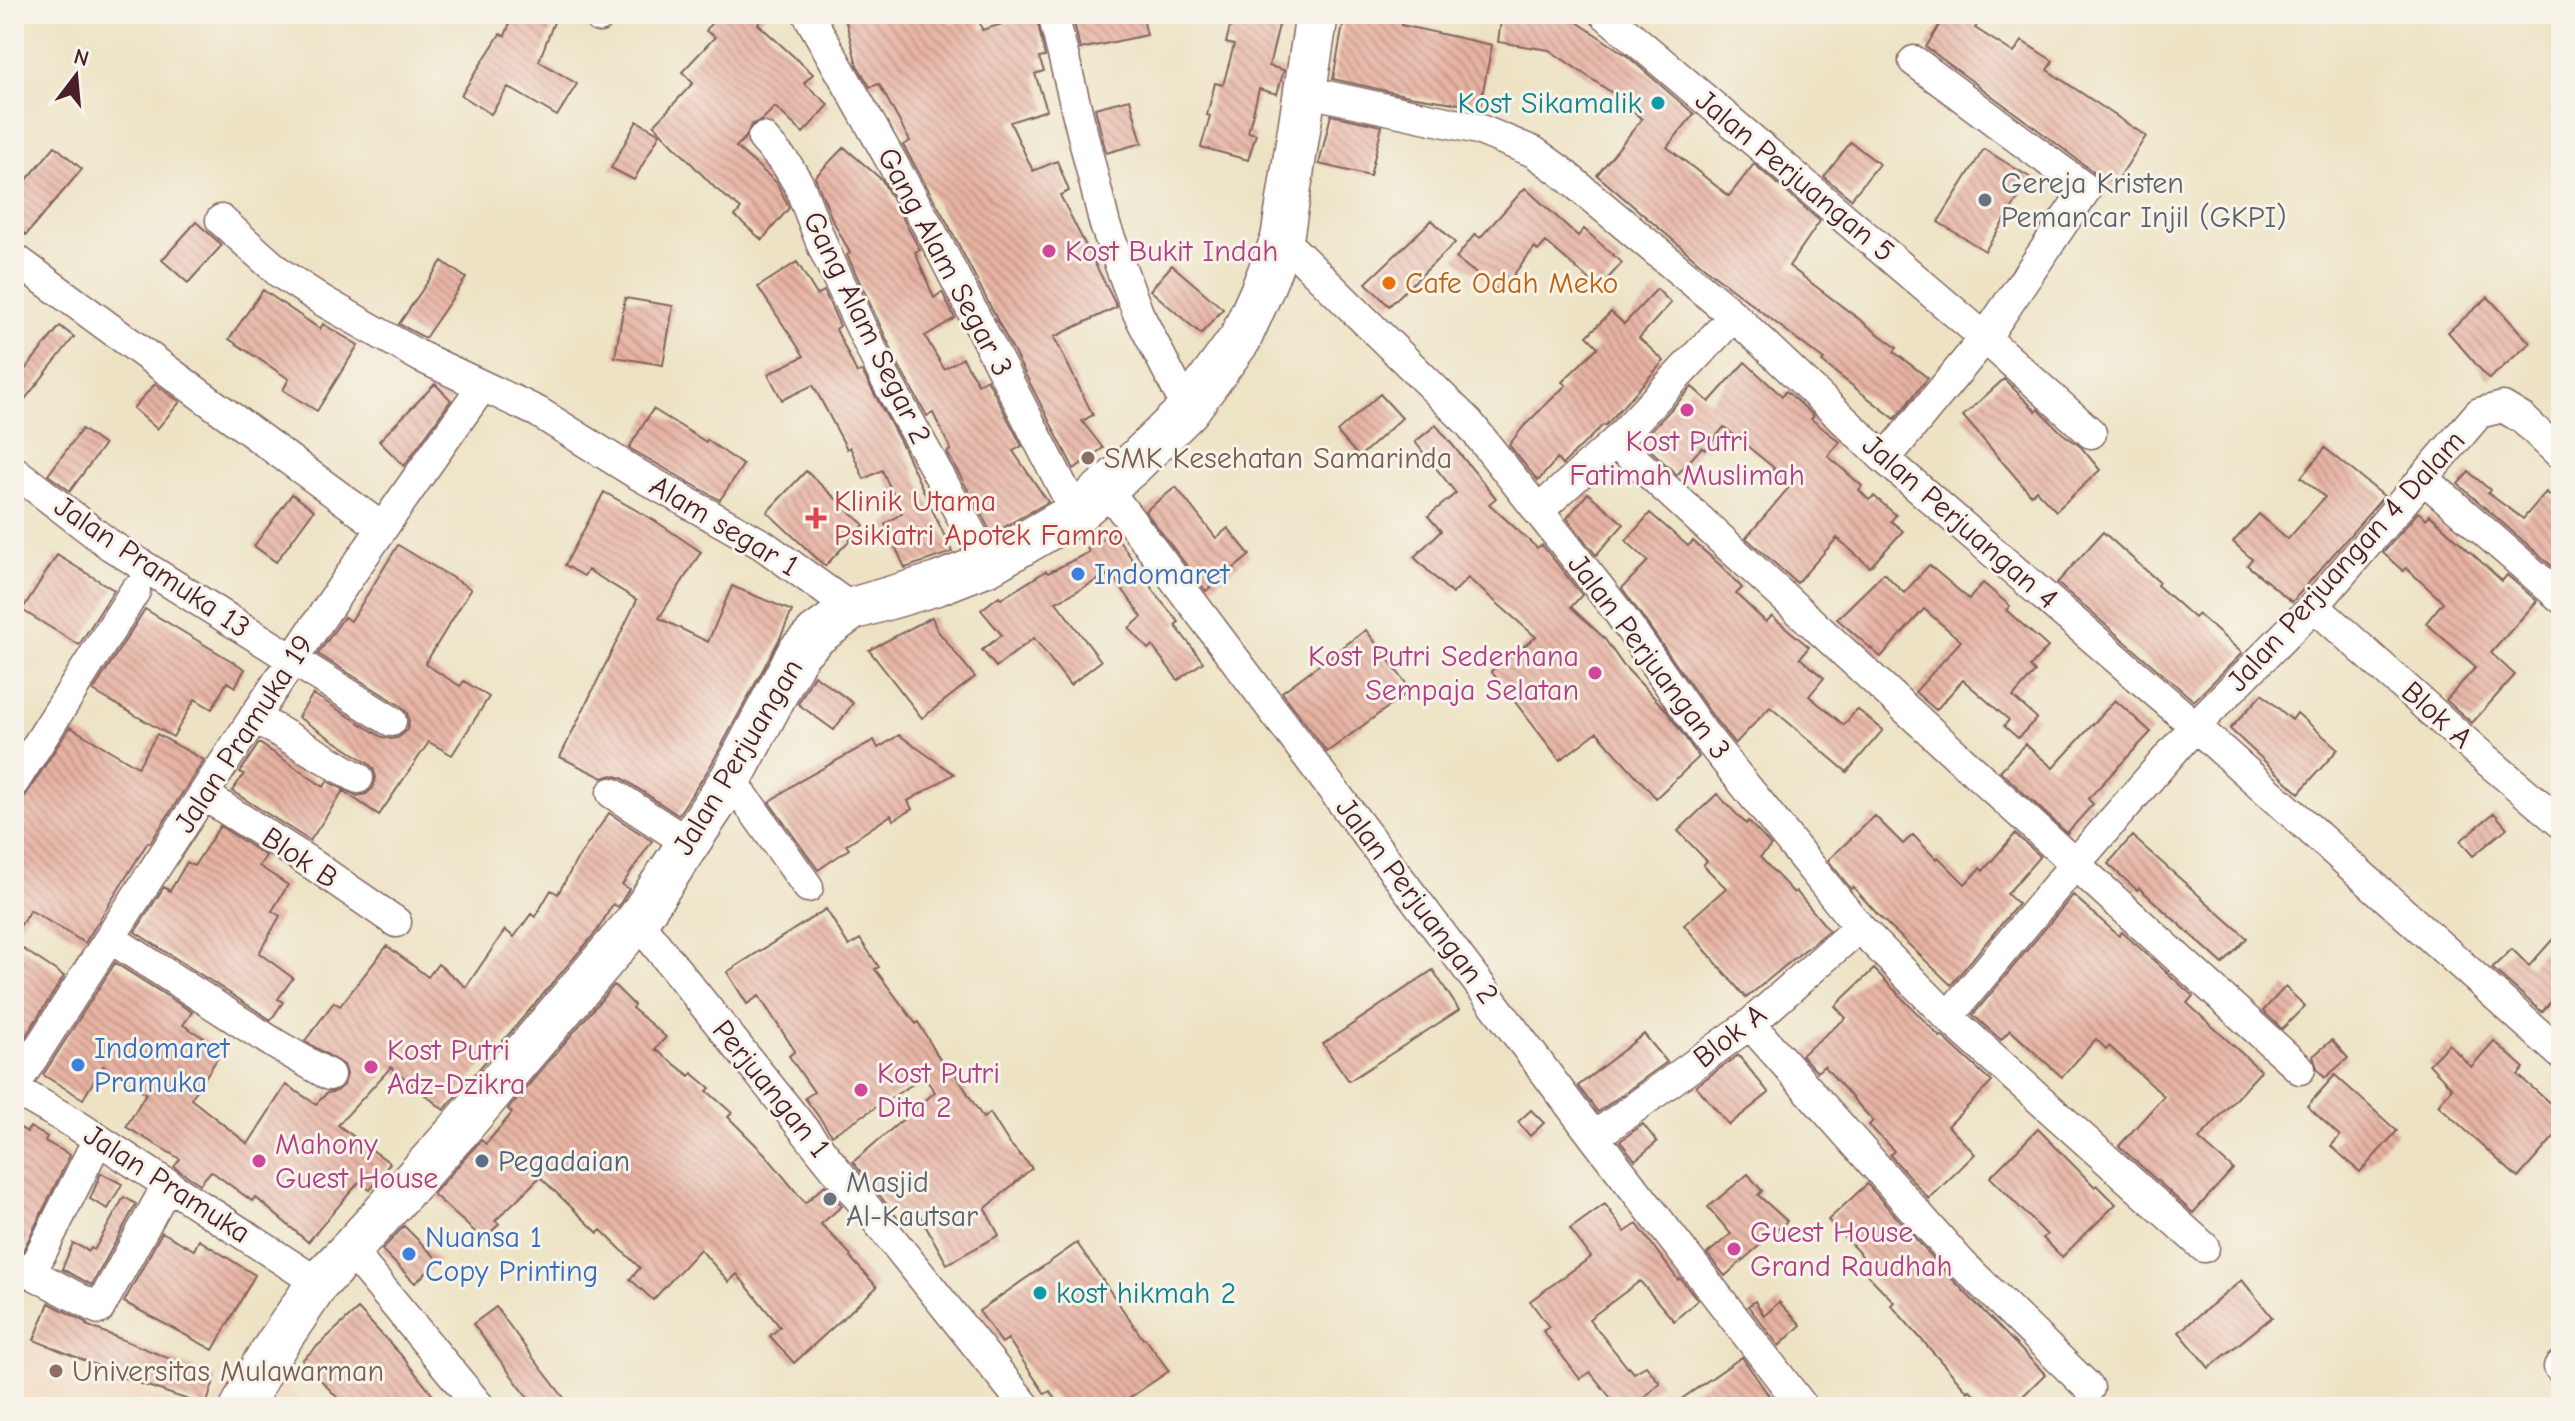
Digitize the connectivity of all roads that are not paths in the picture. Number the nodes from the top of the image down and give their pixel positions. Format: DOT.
graph roads {
  1 [pos="808,14"];
  2 [pos="1053,14"];
  3 [pos="1317,14"];
  4 [pos="1605,14"];
  5 [pos="1914,61"];
  6 [pos="1304,91"];
  7 [pos="763,138"];
  8 [pos="221,220"];
  9 [pos="1282,239"];
  10 [pos="14,258"];
  11 [pos="1734,316"];
  12 [pos="1985,338"];
  13 [pos="482,387"];
  14 [pos="1188,410"];
  15 [pos="2091,433"];
  16 [pos="1615,442"];
  17 [pos="2561,455"];
  18 [pos="1885,459"];
  19 [pos="14,471"];
  20 [pos="2423,478"];
  21 [pos="1091,500"];
  22 [pos="1538,511"];
  23 [pos="381,527"];
  24 [pos="988,564"];
  25 [pos="135,591"];
  26 [pos="2561,598"];
  27 [pos="2314,606"];
  28 [pos="852,609"];
  29 [pos="291,660"];
  30 [pos="254,717"];
  31 [pos="391,721"];
  32 [pos="2195,726"];
  33 [pos="358,778"];
  34 [pos="731,779"];
  35 [pos="14,782"];
  36 [pos="612,793"];
  37 [pos="204,795"];
  38 [pos="2561,823"];
  39 [pos="688,843"];
  40 [pos="2075,864"];
  41 [pos="808,887"];
  42 [pos="637,921"];
  43 [pos="396,922"];
  44 [pos="1859,927"];
  45 [pos="110,938"];
  46 [pos="1948,1017"];
  47 [pos="1750,1024"];
  48 [pos="2561,1054"];
  49 [pos="2300,1069"];
  50 [pos="329,1075"];
  51 [pos="14,1088"];
  52 [pos="1594,1137"];
  53 [pos="98,1139"];
  54 [pos="168,1184"];
  55 [pos="2204,1247"];
  56 [pos="350,1250"];
  57 [pos="318,1283"];
  58 [pos="2089,1388"];
  59 [pos="242,1407"];
  60 [pos="480,1407"];
  61 [pos="1026,1407"];
  62 [pos="1803,1407"];
  1 -- 21 [label="street, Gang Alam Segar 3"];
  2 -- 14 [label="street"];
  3 -- 6 [label="street, Jalan Perjuangan"];
  4 -- 12 [label="street, Jalan Perjuangan 5"];
  5 -- 12 [label="street"];
  6 -- 9 [label="street, Jalan Perjuangan"];
  6 -- 11 [label="street, Jalan Perjuangan 4"];
  7 -- 24 [label="street, Gang Alam Segar 2"];
  8 -- 13 [label="street, Alam segar 1"];
  9 -- 14 [label="street, Jalan Perjuangan"];
  9 -- 22 [label="street, Jalan Perjuangan 3"];
  10 -- 23 [label="street"];
  11 -- 16 [label="street"];
  11 -- 18 [label="street, Jalan Perjuangan 4"];
  12 -- 15 [label="street, Jalan Perjuangan 5"];
  12 -- 18 [label="street"];
  13 -- 23 [label="street, Jalan Pramuka 19"];
  13 -- 28 [label="street, Alam segar 1"];
  14 -- 21 [label="street, Jalan Perjuangan"];
  16 -- 22 [label="street"];
  16 -- 40 [label="street"];
  17 -- 20 [label="street, Jalan Perjuangan 4 Dalam"];
  18 -- 32 [label="street, Jalan Perjuangan 4"];
  19 -- 29 [label="street, Jalan Pramuka 13"];
  20 -- 26 [label="street"];
  20 -- 27 [label="street, Jalan Perjuangan 4 Dalam"];
  21 -- 24 [label="street, Jalan Perjuangan"];
  21 -- 52 [label="street, Jalan Perjuangan 2"];
  22 -- 44 [label="street, Jalan Perjuangan 3"];
  23 -- 29 [label="street, Jalan Pramuka 19"];
  24 -- 28 [label="street, Jalan Perjuangan"];
  25 -- 35 [label="street"];
  27 -- 32 [label="street, Jalan Perjuangan 4 Dalam"];
  27 -- 38 [label="street, Blok A"];
  28 -- 34 [label="street, Jalan Perjuangan"];
  29 -- 30 [label="street, Jalan Pramuka 19"];
  29 -- 31 [label="street, Jalan Pramuka 13"];
  30 -- 33 [label="street"];
  30 -- 37 [label="street, Jalan Pramuka 19"];
  32 -- 40 [label="street, Jalan Perjuangan 4 Dalam"];
  32 -- 48 [label="street, Jalan Perjuangan 4"];
  34 -- 39 [label="street, Jalan Perjuangan"];
  34 -- 41 [label="street"];
  36 -- 39 [label="street"];
  37 -- 43 [label="street, Blok B"];
  37 -- 45 [label="street, Jalan Pramuka 19"];
  39 -- 42 [label="street, Jalan Perjuangan"];
  40 -- 46 [label="street, Jalan Perjuangan 4 Dalam"];
  40 -- 49 [label="street"];
  42 -- 56 [label="street, Jalan Perjuangan"];
  42 -- 61 [label="street, Perjuangan 1"];
  44 -- 46 [label="street, Jalan Perjuangan 3"];
  44 -- 47 [label="street, Blok A"];
  45 -- 50 [label="street"];
  45 -- 51 [label="street, Jalan Pramuka 19"];
  46 -- 55 [label="street, Jalan Perjuangan 3"];
  47 -- 52 [label="street, Blok A"];
  47 -- 58 [label="street"];
  51 -- 53 [label="street, Jalan Pramuka"];
  52 -- 62 [label="street, Jalan Perjuangan 2"];
  53 -- 54 [label="street, Jalan Pramuka"];
  53 -- 54 [label="street"];
  54 -- 57 [label="street, Jalan Pramuka"];
  56 -- 57 [label="street, Jalan Perjuangan"];
  56 -- 60 [label="street"];
  57 -- 59 [label="street, Jalan Perjuangan"];
}
